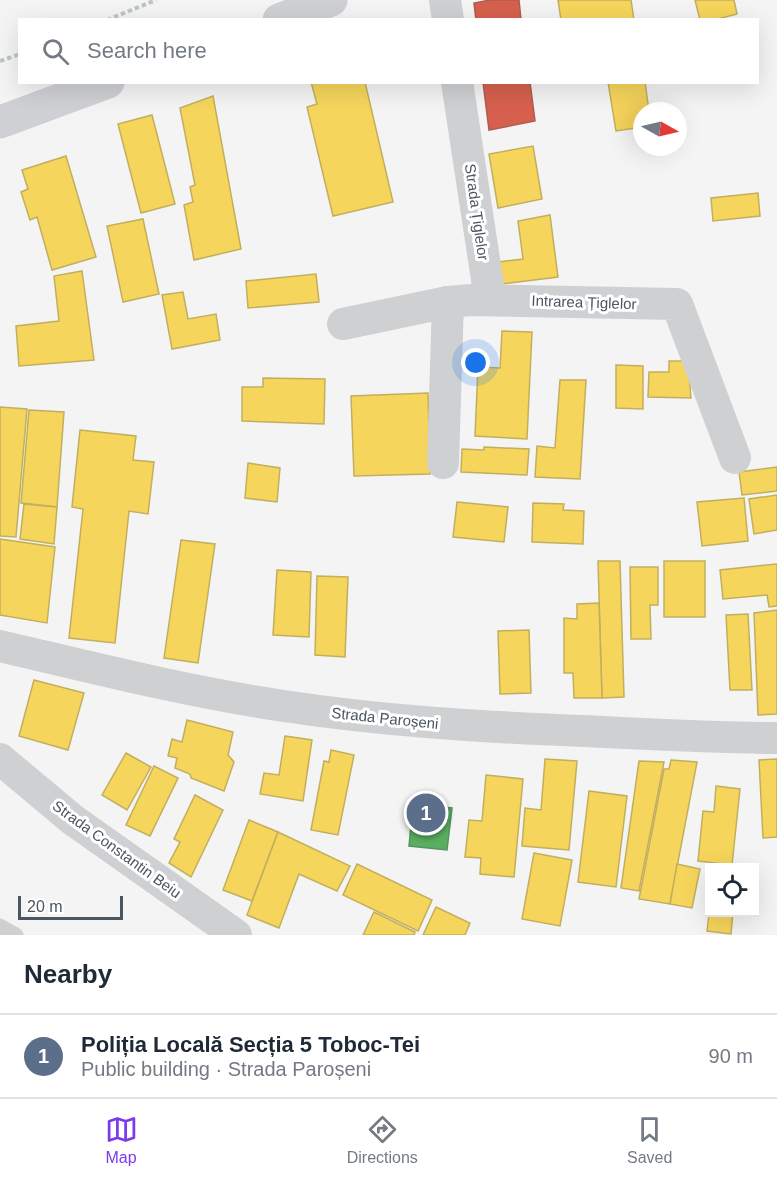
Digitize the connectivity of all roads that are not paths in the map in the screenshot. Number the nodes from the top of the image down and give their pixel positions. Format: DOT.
graph roads {
  1 [pos="331,0"];
  2 [pos="445,0"];
  3 [pos="284,18"];
  4 [pos="448,18"];
  5 [pos="103,84"];
  6 [pos="457,84"];
  7 [pos="0,122"];
  8 [pos="490,299"];
  9 [pos="448,302"];
  10 [pos="343,324"];
  11 [pos="735,458"];
  12 [pos="443,463"];
  13 [pos="0,646"];
  14 [pos="777,738"];
  15 [pos="0,759"];
  16 [pos="0,926"];
  17 [pos="16,935"];
  18 [pos="236,935"];
  1 -- 3 [label="main road"];
  2 -- 4 [label="street"];
  5 -- 7 [label="main road"];
  6 -- 8 [label="street, Strada Țiglelor"];
  8 -- 9 [label="street"];
  8 -- 11 [label="street, Intrarea Țiglelor"];
  9 -- 10 [label="street"];
  9 -- 12 [label="street"];
  13 -- 14 [label="street, Strada Paroșeni"];
  15 -- 18 [label="street, Strada Constantin Beiu"];
  16 -- 17 [label="lane"];
}
